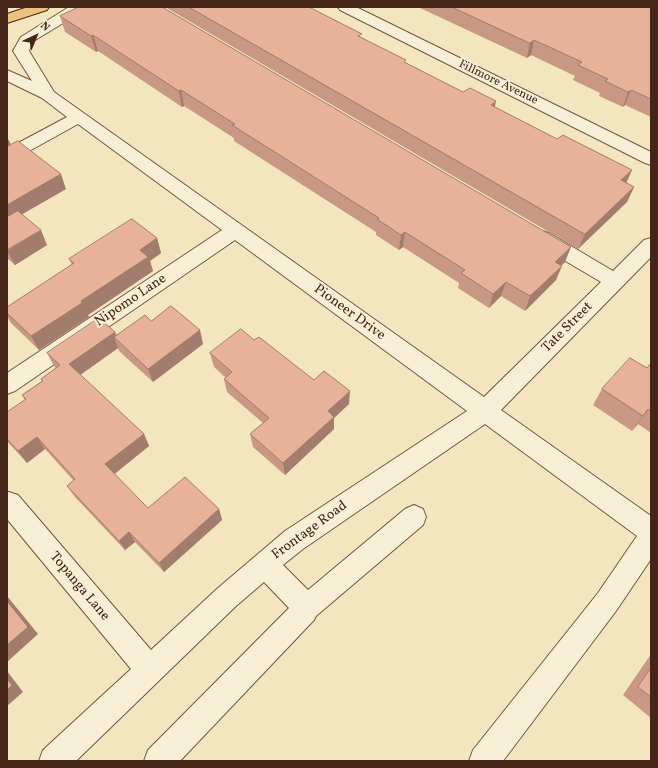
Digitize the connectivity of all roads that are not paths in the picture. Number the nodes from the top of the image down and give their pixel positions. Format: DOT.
graph roads {
  1 [pos="42,7"];
  2 [pos="76,7"];
  3 [pos="345,7"];
  4 [pos="7,19"];
  5 [pos="7,75"];
  6 [pos="48,95"];
  7 [pos="79,118"];
  8 [pos="7,156"];
  9 [pos="651,159"];
  10 [pos="527,228"];
  11 [pos="235,231"];
  12 [pos="651,245"];
  13 [pos="615,281"];
  14 [pos="7,385"];
  15 [pos="485,411"];
  16 [pos="9,503"];
  17 [pos="414,517"];
  18 [pos="651,531"];
  19 [pos="651,537"];
  20 [pos="265,565"];
  21 [pos="304,605"];
  22 [pos="150,670"];
  23 [pos="54,761"];
  24 [pos="159,761"];
  25 [pos="484,761"];
  1 -- 4 [label="main road"];
  2 -- 6 [label="street, Pioneer Drive"];
  3 -- 9 [label="street, Fillmore Avenue"];
  5 -- 6 [label="street, Pioneer Drive"];
  6 -- 7 [label="street, Pioneer Drive"];
  7 -- 8 [label="street"];
  7 -- 11 [label="street, Pioneer Drive"];
  10 -- 13 [label="street"];
  11 -- 14 [label="street, Nipomo Lane"];
  11 -- 15 [label="street, Pioneer Drive"];
  12 -- 13 [label="street, Tate Street"];
  13 -- 15 [label="street, Tate Street"];
  15 -- 18 [label="street, Pioneer Drive"];
  15 -- 20 [label="street, Frontage Road"];
  16 -- 22 [label="street, Topanga Lane"];
  17 -- 21 [label="street"];
  19 -- 25 [label="street"];
  20 -- 21 [label="street"];
  20 -- 22 [label="street, Frontage Road"];
  21 -- 24 [label="street"];
  22 -- 23 [label="street, Frontage Road"];
}
